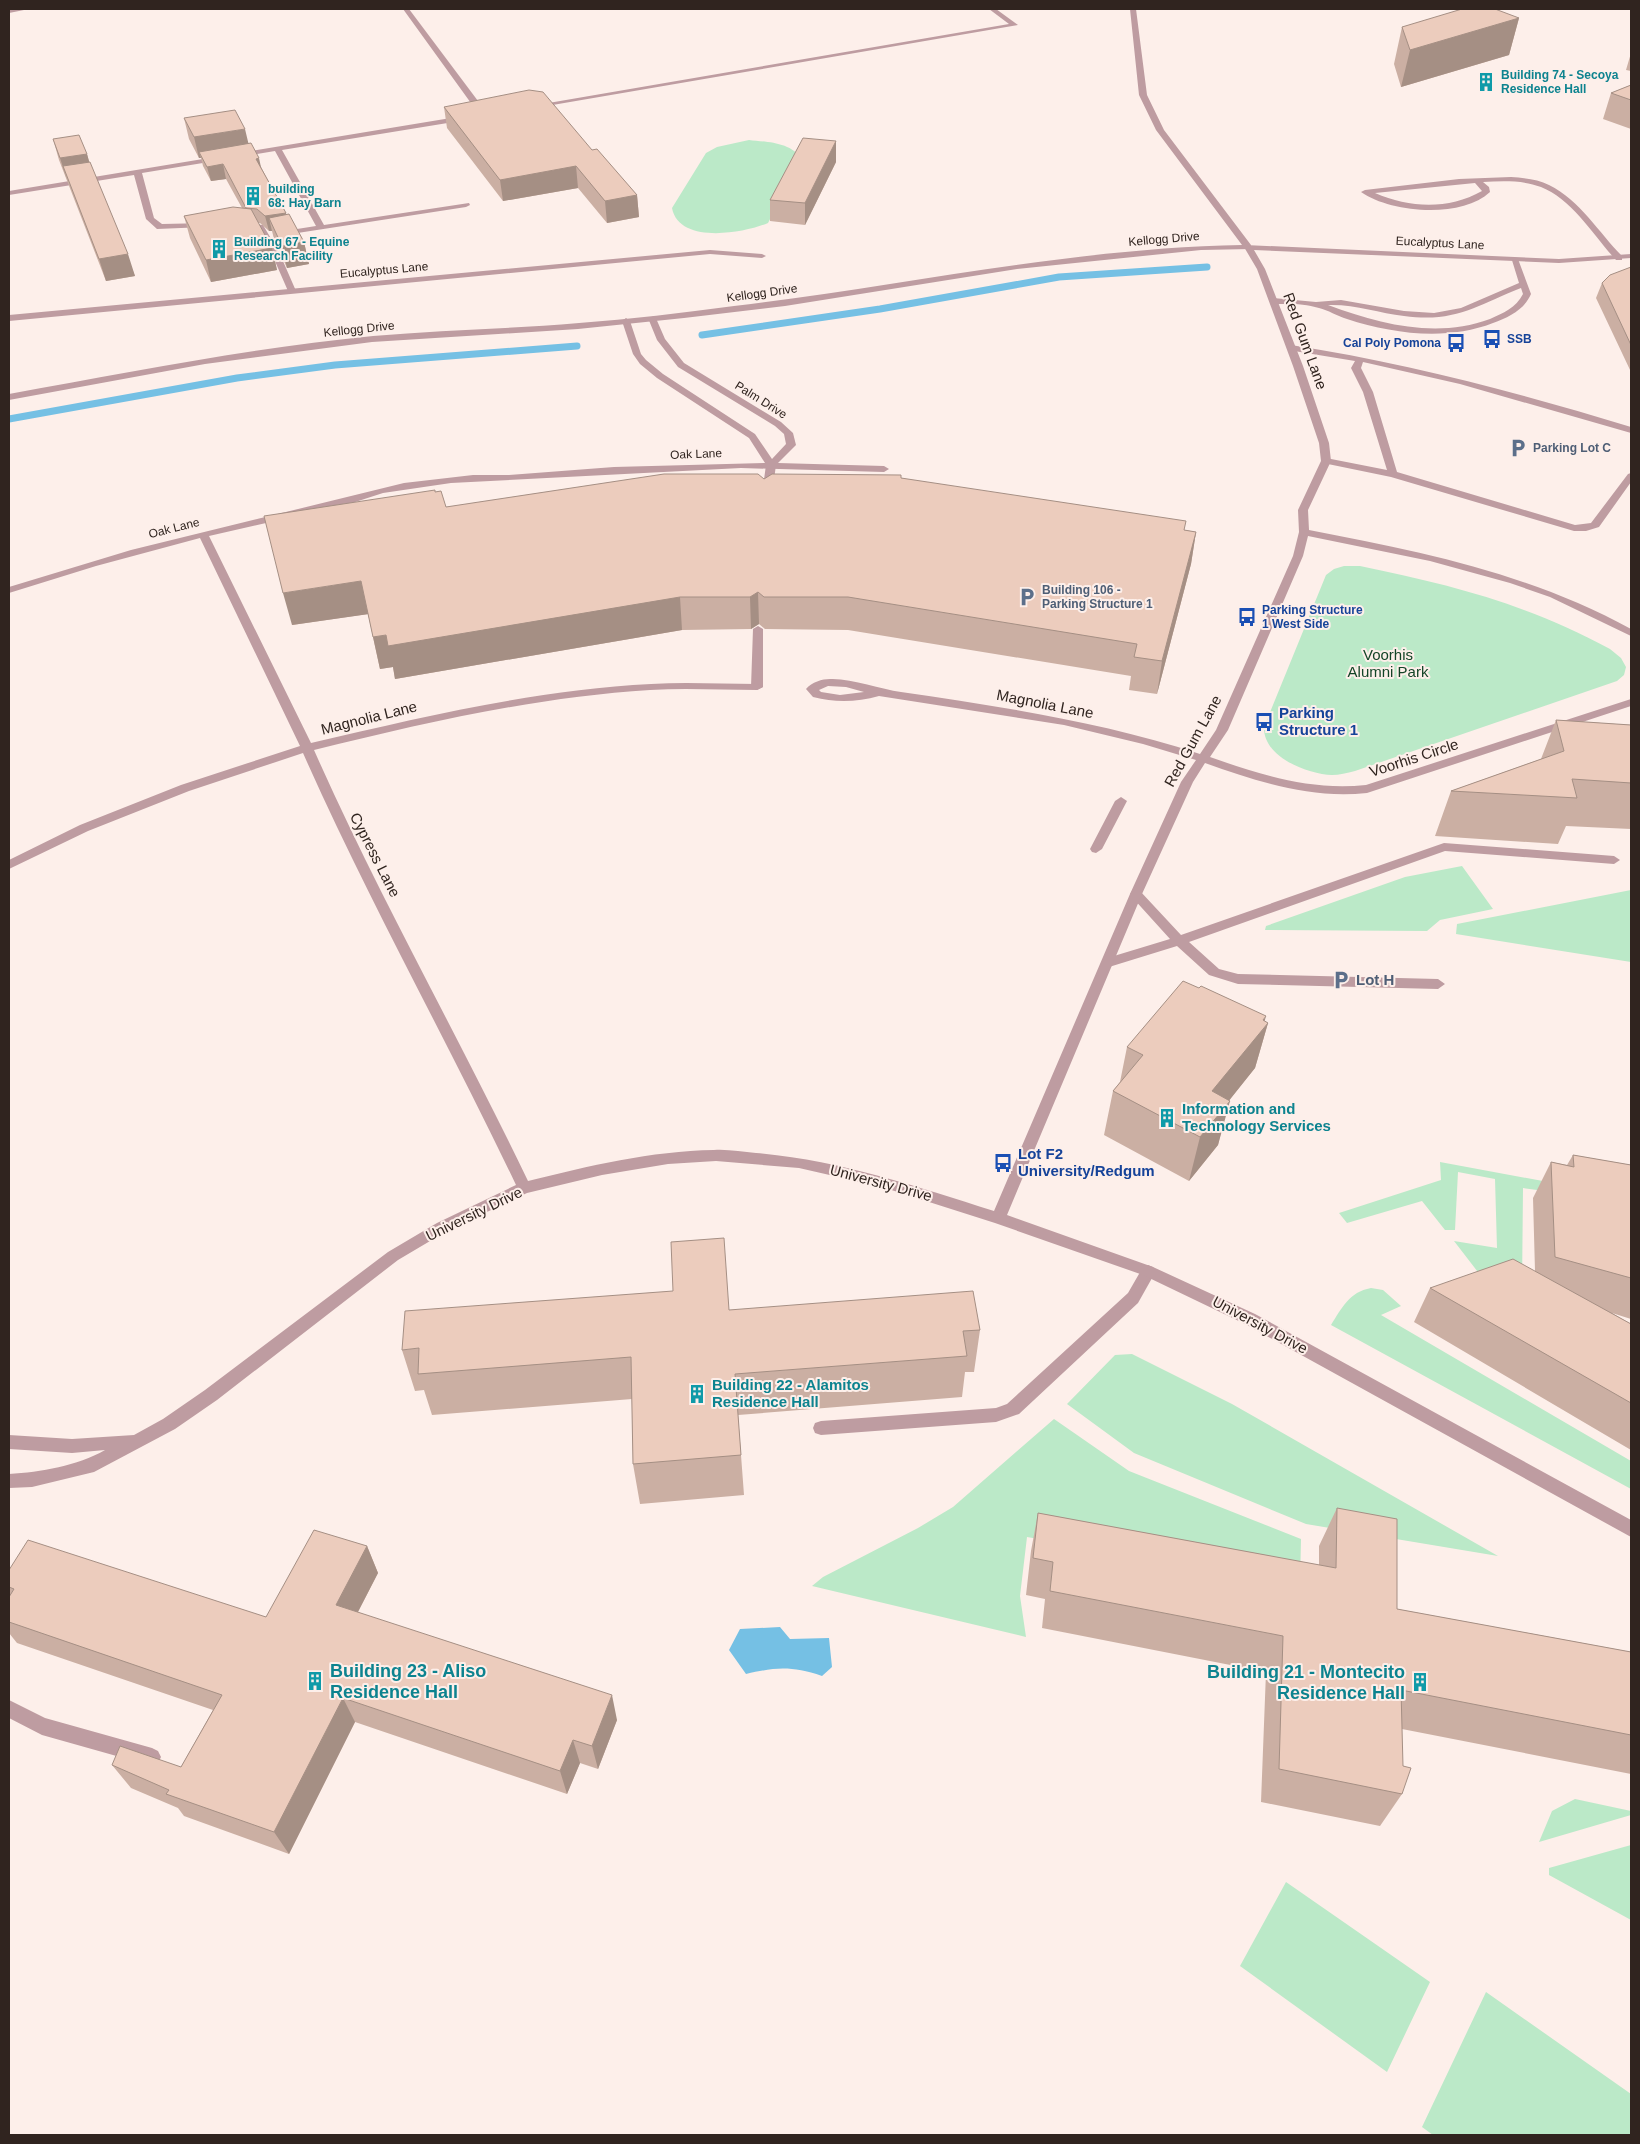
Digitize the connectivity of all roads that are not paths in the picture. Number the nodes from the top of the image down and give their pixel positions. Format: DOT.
graph roads {
  1 [pos="26,9"];
  2 [pos="406,9"];
  3 [pos="992,9"];
  4 [pos="1133,9"];
  5 [pos="9,11"];
  6 [pos="524,108"];
  7 [pos="495,113"];
  8 [pos="486,115"];
  9 [pos="277,148"];
  10 [pos="137,171"];
  11 [pos="1478,182"];
  12 [pos="9,192"];
  13 [pos="466,205"];
  14 [pos="218,225"];
  15 [pos="235,225"];
  16 [pos="321,228"];
  17 [pos="266,236"];
  18 [pos="1248,247"];
  19 [pos="762,256"];
  20 [pos="1631,256"];
  21 [pos="1619,258"];
  22 [pos="1514,259"];
  23 [pos="1523,284"];
  24 [pos="292,292"];
  25 [pos="1273,300"];
  26 [pos="1316,304"];
  27 [pos="9,318"];
  28 [pos="652,318"];
  29 [pos="626,321"];
  30 [pos="1291,348"];
  31 [pos="1360,359"];
  32 [pos="9,397"];
  33 [pos="1631,430"];
  34 [pos="1326,461"];
  35 [pos="770,465"];
  36 [pos="884,469"];
  37 [pos="1393,474"];
  38 [pos="1631,476"];
  39 [pos="509,478"];
  40 [pos="440,492"];
  41 [pos="413,496"];
  42 [pos="349,501"];
  43 [pos="766,506"];
  44 [pos="1304,532"];
  45 [pos="203,534"];
  46 [pos="9,590"];
  47 [pos="758,629"];
  48 [pos="1631,632"];
  49 [pos="878,693"];
  50 [pos="1631,702"];
  51 [pos="307,748"];
  52 [pos="1204,758"];
  53 [pos="1121,801"];
  54 [pos="1096,849"];
  55 [pos="1614,860"];
  56 [pos="9,865"];
  57 [pos="1136,894"];
  58 [pos="1179,940"];
  59 [pos="1109,962"];
  60 [pos="1438,984"];
  61 [pos="524,1188"];
  62 [pos="998,1218"];
  63 [pos="1148,1272"];
  64 [pos="821,1428"];
  65 [pos="135,1441"];
  66 [pos="9,1442"];
  67 [pos="9,1481"];
  68 [pos="1631,1529"];
  69 [pos="9,1709"];
  70 [pos="152,1757"];
  1 -- 5 [label="street"];
  2 -- 8 [label="street"];
  3 -- 6 [label="street"];
  4 -- 18 [label="street"];
  7 -- 8 [label="street"];
  8 -- 9 [label="street"];
  9 -- 10 [label="street"];
  9 -- 16 [label="street"];
  10 -- 12 [label="street"];
  10 -- 14 [label="street"];
  11 -- 11 [label="street"];
  11 -- 21 [label="street"];
  13 -- 16 [label="street"];
  15 -- 17 [label="street"];
  16 -- 17 [label="street"];
  17 -- 24 [label="street"];
  18 -- 22 [label="street, Eucalyptus Lane"];
  18 -- 25 [label="street, Red Gum Lane"];
  18 -- 28 [label="street, Kellogg Drive"];
  19 -- 24 [label="street, Eucalyptus Lane"];
  20 -- 21 [label="street, Eucalyptus Lane"];
  21 -- 22 [label="street, Eucalyptus Lane"];
  22 -- 23 [label="street"];
  23 -- 26 [label="street"];
  23 -- 26 [label="street"];
  24 -- 27 [label="street, Eucalyptus Lane"];
  25 -- 26 [label="street"];
  25 -- 30 [label="street, Red Gum Lane"];
  28 -- 29 [label="street, Kellogg Drive"];
  28 -- 35 [label="street, Palm Drive"];
  29 -- 32 [label="street, Kellogg Drive"];
  29 -- 35 [label="street"];
  30 -- 31 [label="street"];
  30 -- 34 [label="street, Red Gum Lane"];
  31 -- 33 [label="street"];
  31 -- 37 [label="street"];
  34 -- 37 [label="street"];
  34 -- 44 [label="street, Red Gum Lane"];
  35 -- 36 [label="street, Oak Lane"];
  35 -- 39 [label="street, Oak Lane"];
  35 -- 43 [label="street"];
  37 -- 38 [label="street"];
  39 -- 40 [label="street, Oak Lane"];
  39 -- 42 [label="street, Oak Lane"];
  41 -- 42 [label="street, Oak Lane"];
  42 -- 45 [label="street, Oak Lane"];
  44 -- 48 [label="street"];
  44 -- 52 [label="street, Red Gum Lane"];
  45 -- 46 [label="street, Oak Lane"];
  45 -- 51 [label="street, Cypress Lane"];
  47 -- 51 [label="street, Magnolia Lane"];
  49 -- 52 [label="street, Magnolia Lane"];
  50 -- 52 [label="street, Voorhis Circle"];
  51 -- 56 [label="street, Magnolia Lane"];
  51 -- 61 [label="street, Cypress Lane"];
  52 -- 57 [label="street, Red Gum Lane"];
  53 -- 54 [label="street"];
  55 -- 58 [label="street"];
  57 -- 58 [label="street"];
  57 -- 59 [label="street, Red Gum Lane"];
  58 -- 59 [label="street"];
  58 -- 60 [label="street"];
  59 -- 62 [label="street, Red Gum Lane"];
  61 -- 62 [label="street, University Drive"];
  61 -- 65 [label="street, University Drive"];
  62 -- 63 [label="street, University Drive"];
  63 -- 64 [label="street"];
  63 -- 68 [label="street, University Drive"];
  65 -- 66 [label="street, University Drive"];
  65 -- 67 [label="street, University Drive"];
  69 -- 70 [label="street"];
}
